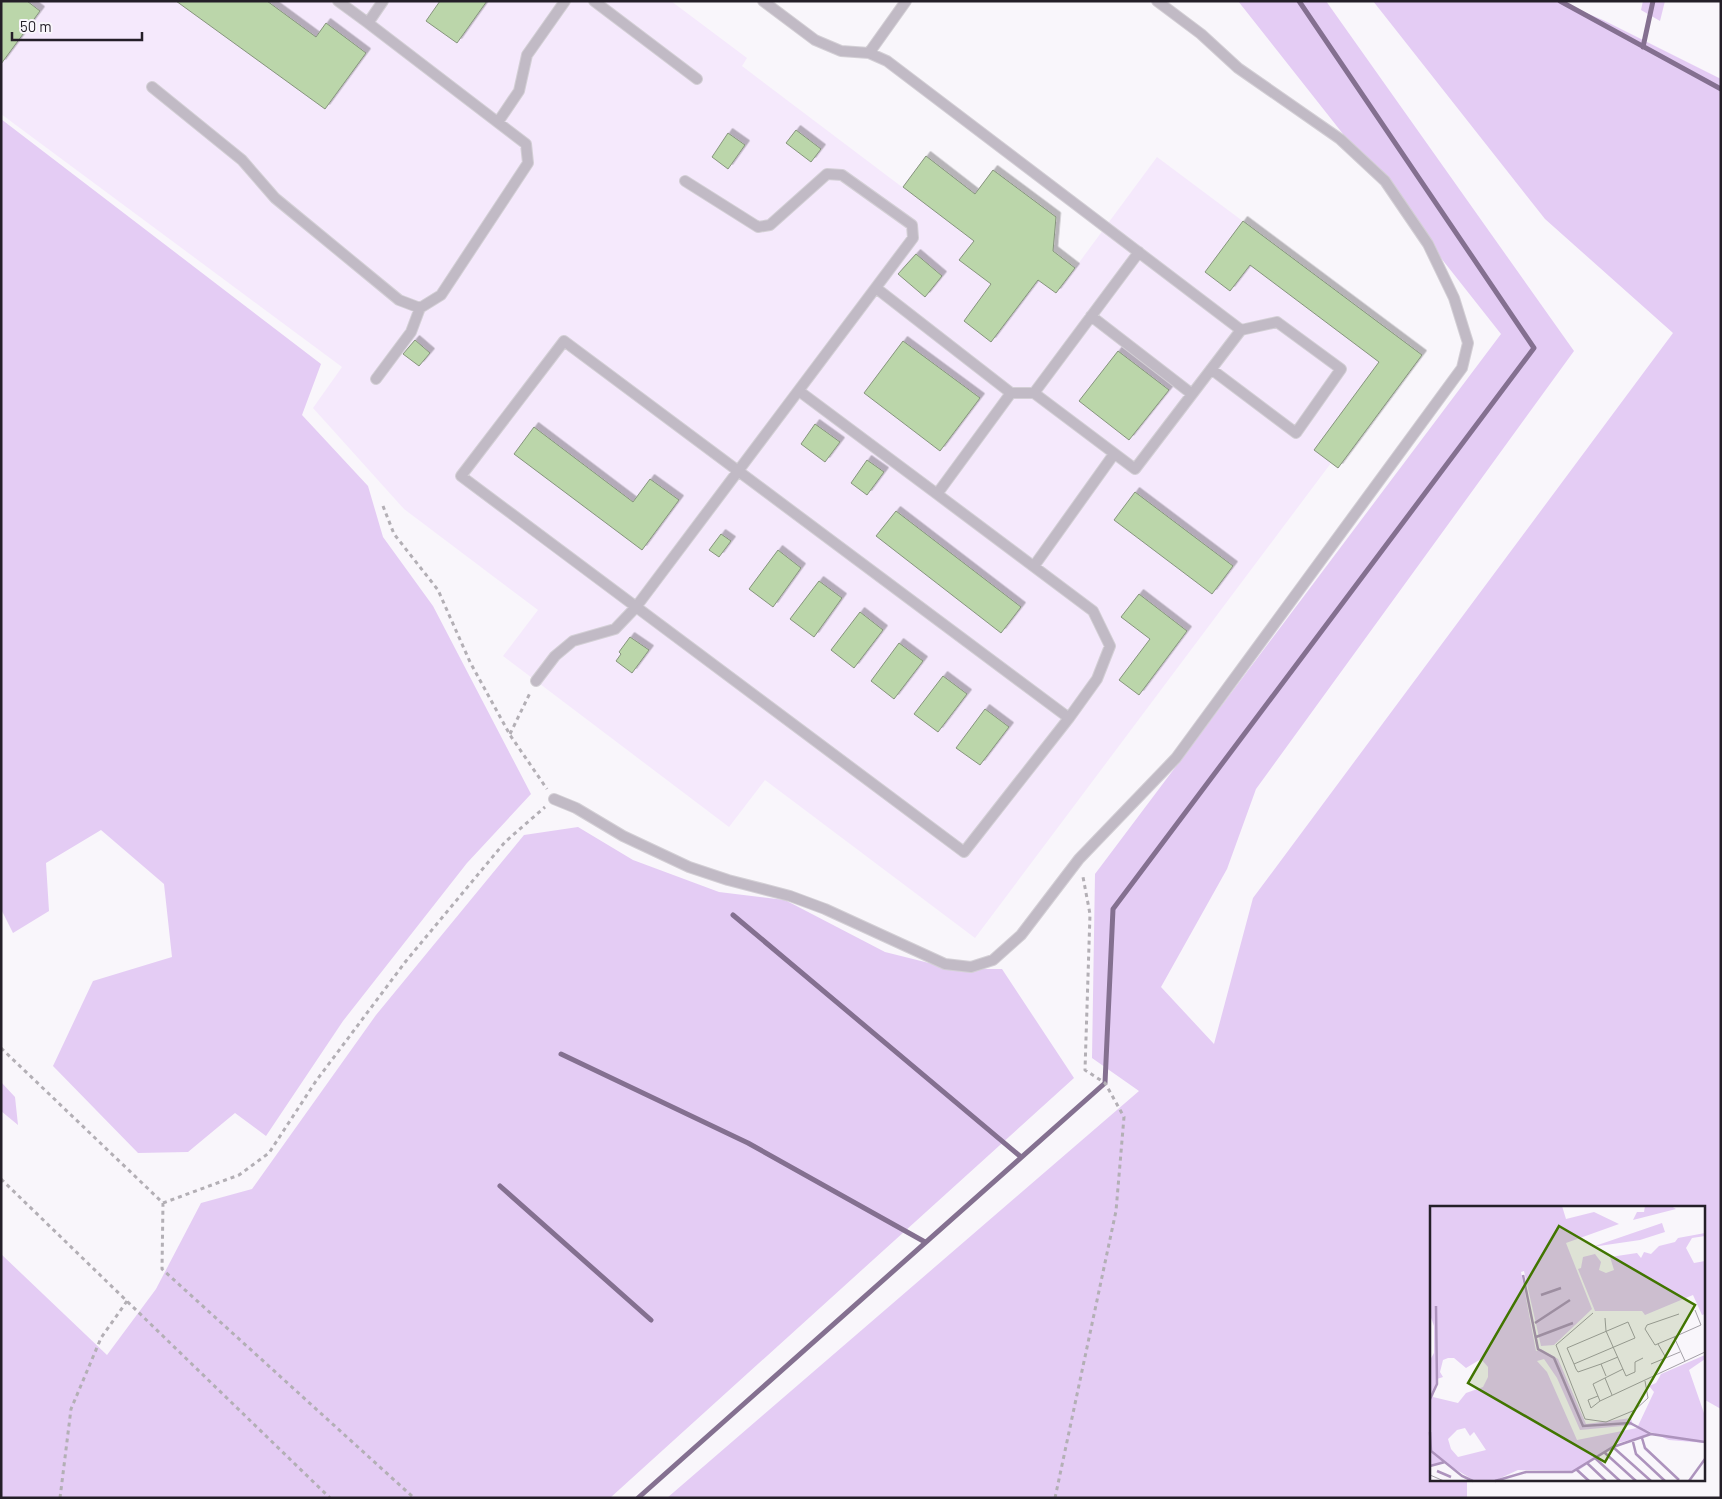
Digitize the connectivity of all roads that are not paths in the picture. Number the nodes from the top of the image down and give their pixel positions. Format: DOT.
graph roads {
  1 [pos="338,1"];
  2 [pos="383,1"];
  3 [pos="565,1"];
  4 [pos="594,1"];
  5 [pos="763,1"];
  6 [pos="906,1"];
  7 [pos="1157,1"];
  8 [pos="368,23"];
  9 [pos="869,53"];
  10 [pos="697,79"];
  11 [pos="152,87"];
  12 [pos="498,122"];
  13 [pos="685,181"];
  14 [pos="1139,252"];
  15 [pos="876,288"];
  16 [pos="420,308"];
  17 [pos="1091,316"];
  18 [pos="1241,330"];
  19 [pos="1210,369"];
  20 [pos="376,379"];
  21 [pos="799,390"];
  22 [pos="1011,393"];
  23 [pos="1034,393"];
  24 [pos="1192,394"];
  25 [pos="1114,454"];
  26 [pos="738,472"];
  27 [pos="937,494"];
  28 [pos="1034,566"];
  29 [pos="636,607"];
  30 [pos="536,682"];
  31 [pos="1069,718"];
  32 [pos="554,799"];
  1 -- 8 [label="lane"];
  2 -- 8 [label="lane"];
  3 -- 12 [label="lane"];
  4 -- 10 [label="lane"];
  5 -- 9 [label="lane"];
  6 -- 9 [label="lane"];
  7 -- 32 [label="lane"];
  8 -- 12 [label="lane"];
  9 -- 14 [label="lane"];
  11 -- 16 [label="lane"];
  12 -- 16 [label="lane"];
  13 -- 15 [label="lane"];
  14 -- 17 [label="lane"];
  14 -- 18 [label="lane"];
  15 -- 21 [label="lane"];
  15 -- 22 [label="lane"];
  16 -- 20 [label="lane"];
  17 -- 23 [label="lane"];
  17 -- 24 [label="lane"];
  18 -- 19 [label="lane"];
  18 -- 19 [label="lane"];
  19 -- 24 [label="lane"];
  21 -- 26 [label="lane"];
  21 -- 27 [label="lane"];
  22 -- 23 [label="lane"];
  22 -- 27 [label="lane"];
  23 -- 25 [label="lane"];
  24 -- 25 [label="lane"];
  25 -- 28 [label="lane"];
  26 -- 29 [label="lane"];
  26 -- 29 [label="lane"];
  26 -- 31 [label="lane"];
  27 -- 28 [label="lane"];
  28 -- 31 [label="lane"];
  29 -- 30 [label="lane"];
  29 -- 31 [label="lane"];
}
